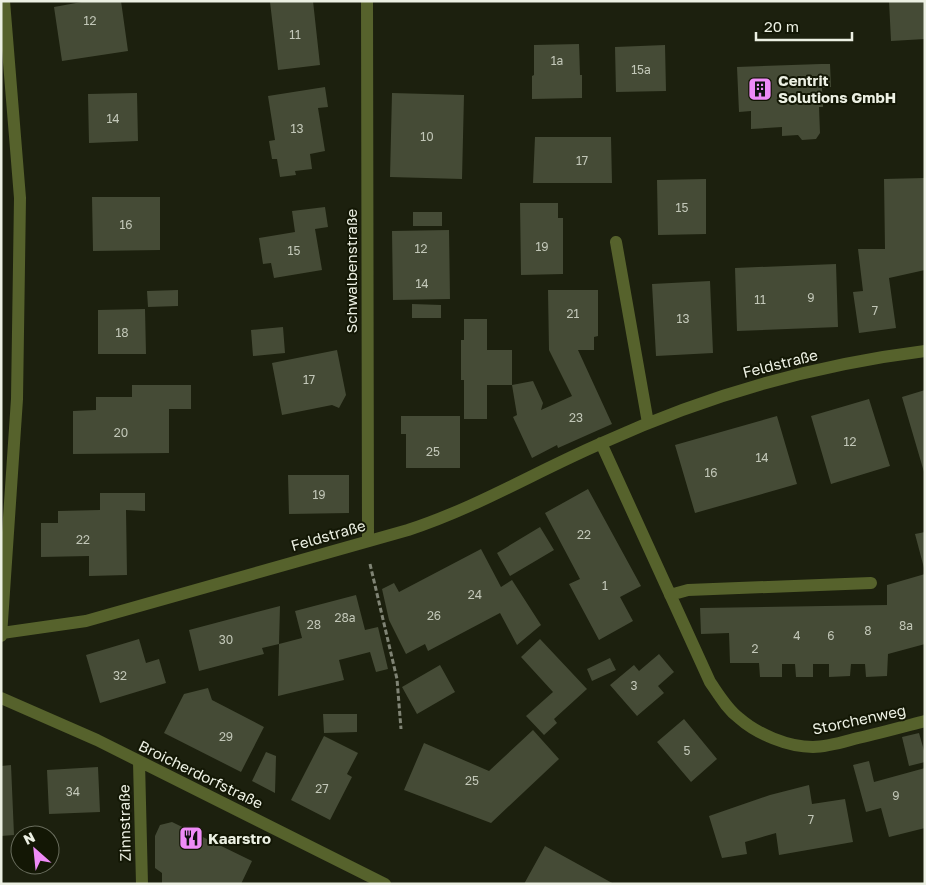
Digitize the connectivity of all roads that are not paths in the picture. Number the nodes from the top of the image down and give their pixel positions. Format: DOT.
graph roads {
  1 [pos="4,1"];
  2 [pos="367,1"];
  3 [pos="616,242"];
  4 [pos="925,351"];
  5 [pos="648,423"];
  6 [pos="601,443"];
  7 [pos="368,541"];
  8 [pos="871,583"];
  9 [pos="670,595"];
  10 [pos="2,635"];
  11 [pos="1,698"];
  12 [pos="925,721"];
  13 [pos="139,762"];
  14 [pos="142,884"];
  15 [pos="385,884"];
  1 -- 10 [label="street"];
  2 -- 7 [label="street, Schwalbenstraße"];
  3 -- 5 [label="street"];
  4 -- 5 [label="street, Feldstraße"];
  5 -- 6 [label="street, Feldstraße"];
  6 -- 7 [label="street, Feldstraße"];
  6 -- 9 [label="street, Storchenweg"];
  7 -- 10 [label="street, Feldstraße"];
  8 -- 9 [label="street"];
  9 -- 12 [label="street, Storchenweg"];
  11 -- 13 [label="street, Broicherdorfstraße"];
  13 -- 14 [label="street, Zinnstraße"];
  13 -- 15 [label="street, Broicherdorfstraße"];
}
